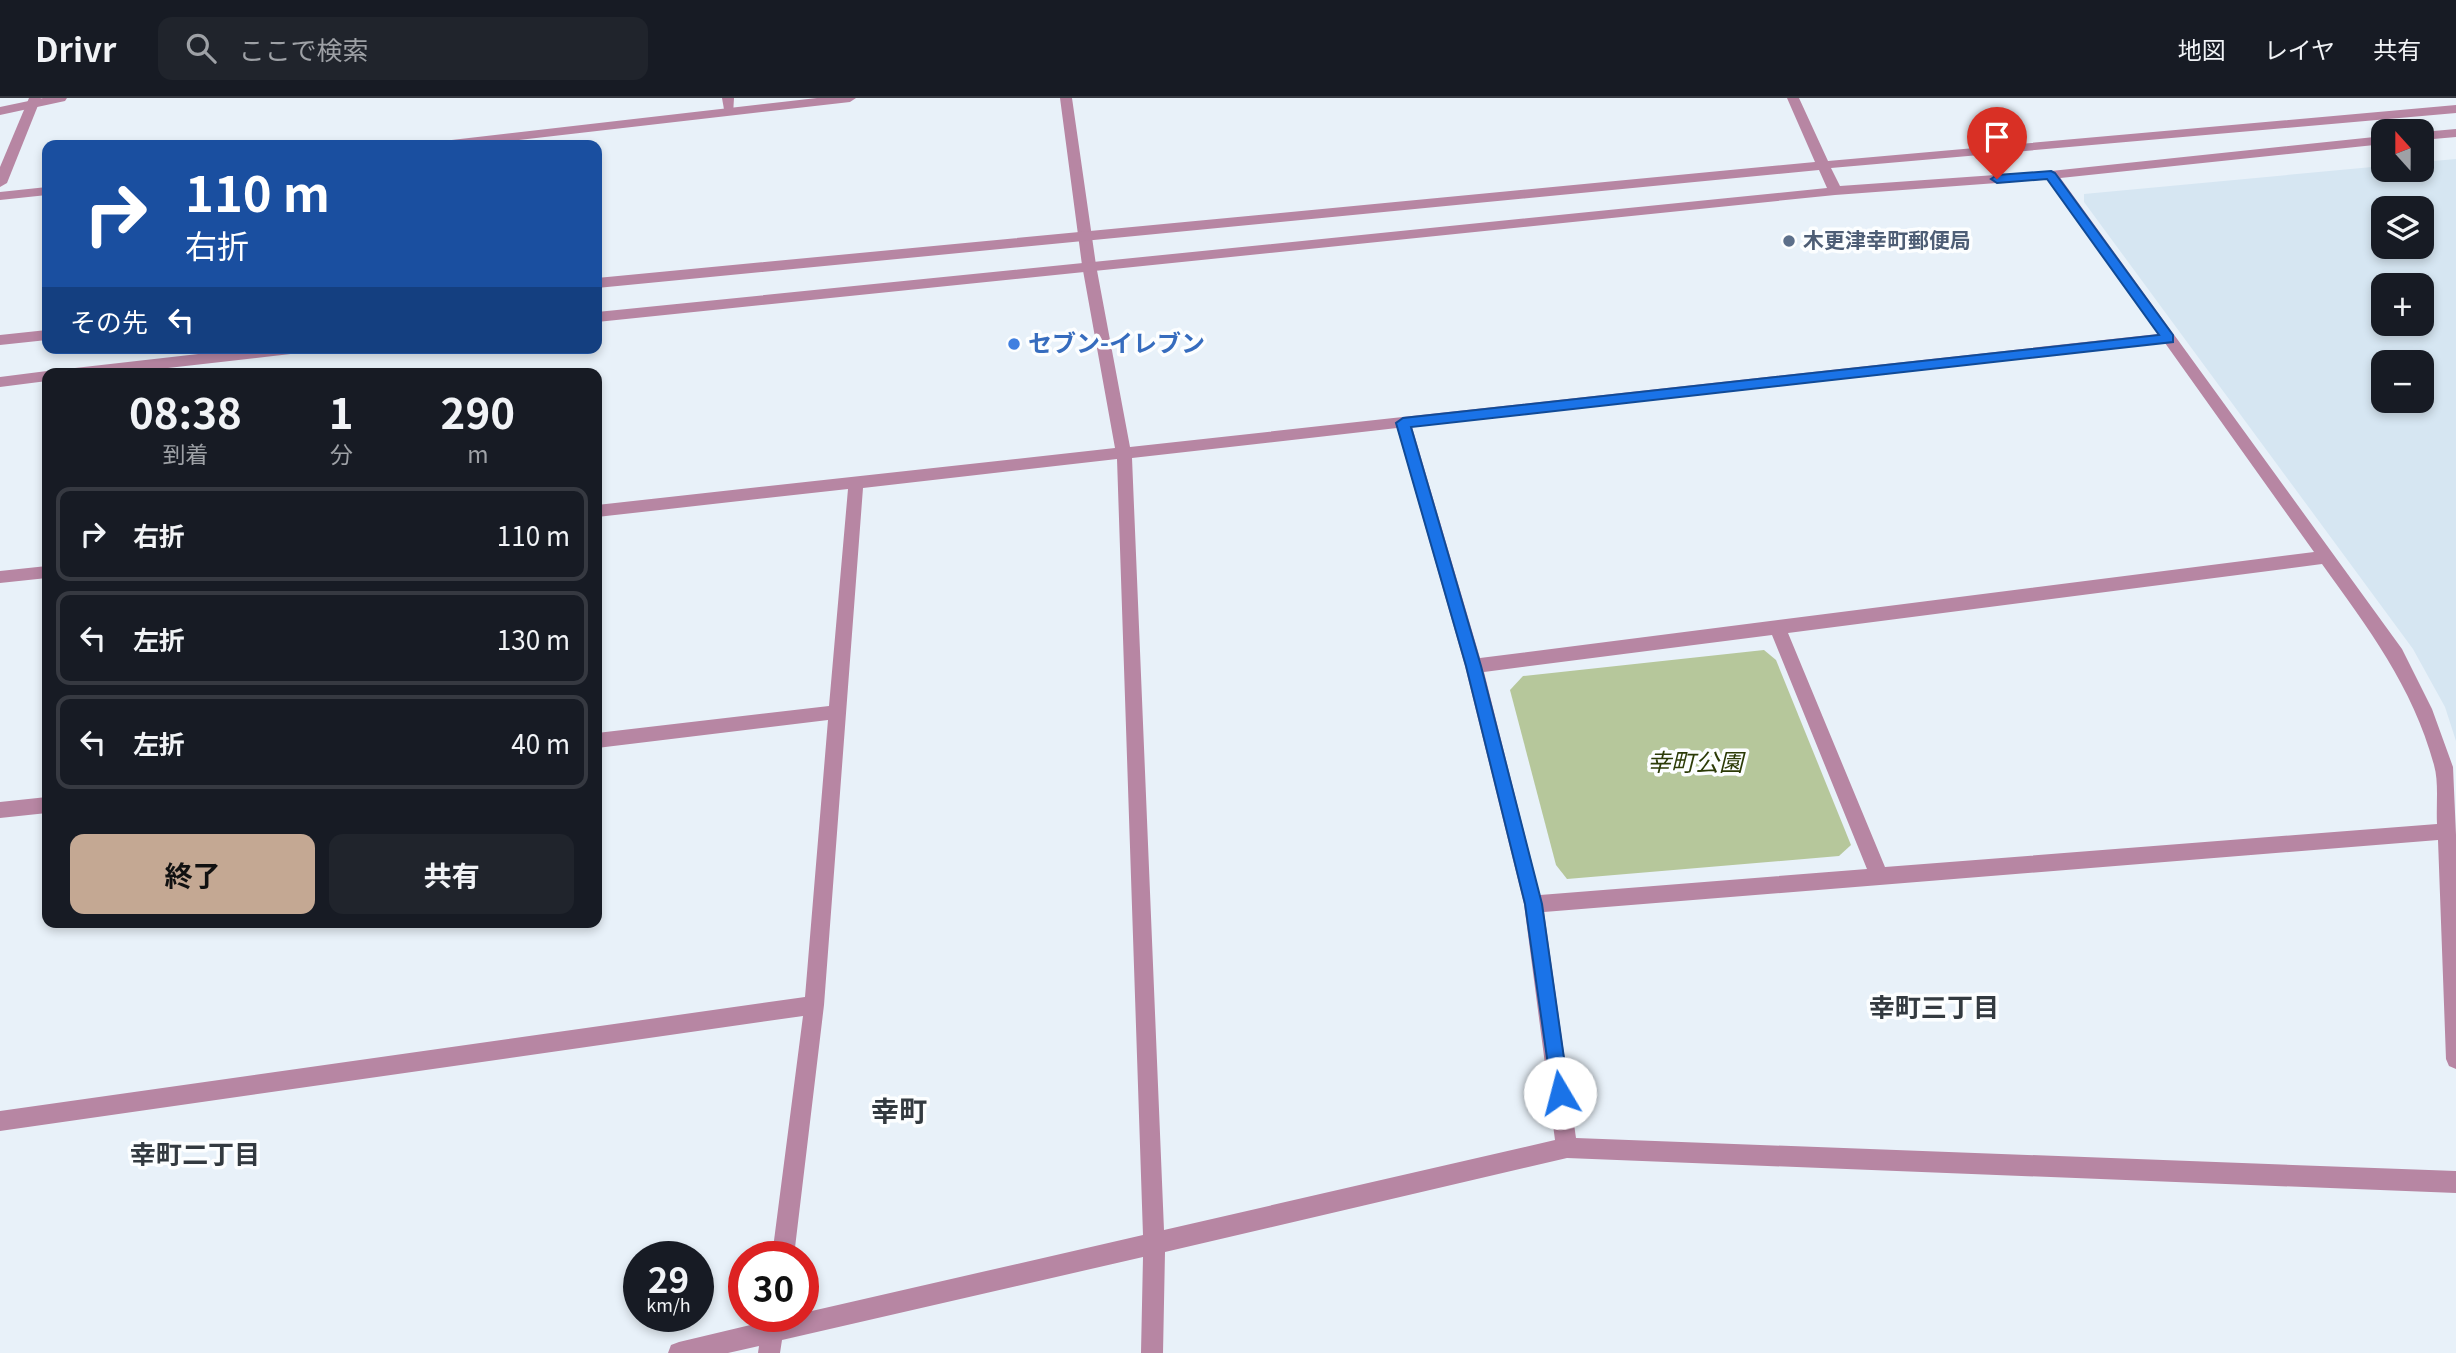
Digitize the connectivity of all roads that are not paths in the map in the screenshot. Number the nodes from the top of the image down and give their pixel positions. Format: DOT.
graph roads {
  1 [pos="61,98"];
  2 [pos="728,98"];
  3 [pos="850,98"];
  4 [pos="1066,98"];
  5 [pos="1793,98"];
  6 [pos="34,101"];
  7 [pos="2456,108"];
  8 [pos="0,111"];
  9 [pos="729,112"];
  10 [pos="2456,133"];
  11 [pos="2434,135"];
  12 [pos="486,140"];
  13 [pos="2371,141"];
  14 [pos="1824,165"];
  15 [pos="2051,175"];
  16 [pos="0,183"];
  17 [pos="1835,191"];
  18 [pos="42,192"];
  19 [pos="0,196"];
  20 [pos="1084,237"];
  21 [pos="1089,265"];
  22 [pos="602,283"];
  23 [pos="602,316"];
  24 [pos="42,336"];
  25 [pos="2168,338"];
  26 [pos="0,340"];
  27 [pos="245,354"];
  28 [pos="120,368"];
  29 [pos="42,377"];
  30 [pos="0,382"];
  31 [pos="1403,423"];
  32 [pos="1124,453"];
  33 [pos="856,483"];
  34 [pos="602,510"];
  35 [pos="2328,557"];
  36 [pos="42,573"];
  37 [pos="0,577"];
  38 [pos="1778,629"];
  39 [pos="1474,666"];
  40 [pos="837,712"];
  41 [pos="602,739"];
  42 [pos="42,805"];
  43 [pos="0,810"];
  44 [pos="2446,831"];
  45 [pos="1880,877"];
  46 [pos="1533,904"];
  47 [pos="814,1006"];
  48 [pos="2456,1059"];
  49 [pos="0,1121"];
  50 [pos="1567,1148"];
  51 [pos="2456,1182"];
  52 [pos="785,1241"];
  53 [pos="1154,1243"];
  54 [pos="773,1333"];
  55 [pos="679,1353"];
  56 [pos="1152,1353"];
  1 -- 6 [label="street"];
  2 -- 9 [label="street"];
  3 -- 9 [label="street"];
  4 -- 20 [label="street"];
  5 -- 14 [label="street"];
  6 -- 8 [label="street"];
  6 -- 16 [label="street"];
  7 -- 14 [label="street"];
  9 -- 12 [label="street"];
  10 -- 11 [label="street"];
  13 -- 15 [label="street"];
  14 -- 17 [label="street"];
  14 -- 20 [label="street"];
  15 -- 17 [label="street"];
  15 -- 25 [label="street"];
  17 -- 21 [label="street"];
  18 -- 19 [label="street"];
  20 -- 21 [label="street"];
  20 -- 22 [label="street"];
  21 -- 23 [label="street"];
  21 -- 32 [label="street"];
  24 -- 26 [label="street"];
  25 -- 31 [label="street"];
  25 -- 35 [label="street"];
  27 -- 28 [label="street"];
  29 -- 30 [label="street"];
  31 -- 32 [label="street"];
  31 -- 39 [label="street"];
  32 -- 33 [label="street"];
  32 -- 53 [label="street"];
  33 -- 34 [label="street"];
  33 -- 40 [label="street"];
  35 -- 38 [label="street"];
  35 -- 44 [label="street"];
  36 -- 37 [label="street"];
  38 -- 39 [label="street"];
  38 -- 45 [label="street"];
  39 -- 46 [label="street"];
  40 -- 41 [label="street"];
  40 -- 47 [label="street"];
  42 -- 43 [label="street"];
  44 -- 45 [label="street"];
  44 -- 48 [label="street"];
  45 -- 46 [label="street"];
  46 -- 50 [label="street"];
  47 -- 49 [label="street"];
  47 -- 52 [label="street"];
  50 -- 51 [label="street"];
  50 -- 53 [label="street"];
  53 -- 54 [label="street"];
  53 -- 56 [label="street"];
  54 -- 55 [label="street"];
}
